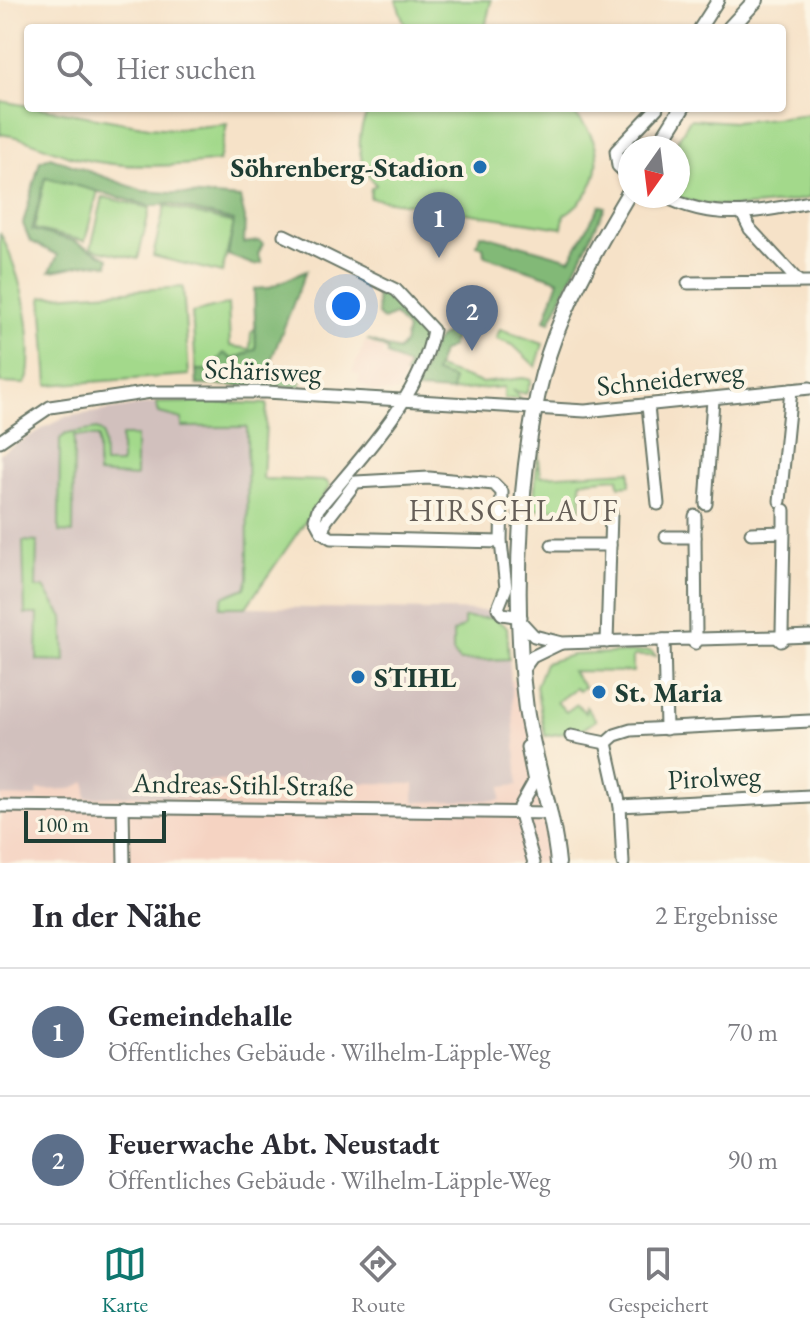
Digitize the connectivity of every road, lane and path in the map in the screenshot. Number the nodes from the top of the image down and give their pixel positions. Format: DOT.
graph roads {
  1 [pos="718,0"];
  2 [pos="756,0"];
  3 [pos="703,24"];
  4 [pos="734,24"];
  5 [pos="653,112"];
  6 [pos="680,112"];
  7 [pos="630,136"];
  8 [pos="664,136"];
  9 [pos="810,202"];
  10 [pos="690,205"];
  11 [pos="621,208"];
  12 [pos="743,215"];
  13 [pos="284,235"];
  14 [pos="804,282"];
  15 [pos="688,283"];
  16 [pos="810,388"];
  17 [pos="791,390"];
  18 [pos="713,399"];
  19 [pos="403,400"];
  20 [pos="648,406"];
  21 [pos="535,408"];
  22 [pos="0,441"];
  23 [pos="658,504"];
  24 [pos="706,504"];
  25 [pos="611,513"];
  26 [pos="695,516"];
  27 [pos="322,532"];
  28 [pos="784,532"];
  29 [pos="751,533"];
  30 [pos="666,537"];
  31 [pos="695,537"];
  32 [pos="501,542"];
  33 [pos="552,545"];
  34 [pos="610,545"];
  35 [pos="521,620"];
  36 [pos="782,636"];
  37 [pos="810,636"];
  38 [pos="695,637"];
  39 [pos="528,640"];
  40 [pos="664,640"];
  41 [pos="607,642"];
  42 [pos="562,643"];
  43 [pos="544,650"];
  44 [pos="524,668"];
  45 [pos="526,709"];
  46 [pos="810,721"];
  47 [pos="666,729"];
  48 [pos="571,736"];
  49 [pos="606,743"];
  50 [pos="810,796"];
  51 [pos="0,806"];
  52 [pos="620,806"];
  53 [pos="123,807"];
  54 [pos="521,807"];
  55 [pos="550,809"];
  56 [pos="124,863"];
  57 [pos="534,863"];
  58 [pos="558,863"];
  59 [pos="623,863"];
  1 -- 3 [label="street"];
  2 -- 4 [label="street"];
  5 -- 7 [label="street"];
  6 -- 8 [label="street"];
  9 -- 12 [label="street"];
  10 -- 12 [label="street"];
  11 -- 21 [label="street"];
  12 -- 14 [label="street"];
  13 -- 19 [label="street"];
  14 -- 15 [label="street"];
  16 -- 17 [label="street, Schneiderweg"];
  17 -- 18 [label="street, Schneiderweg"];
  17 -- 28 [label="street"];
  18 -- 20 [label="street, Schneiderweg"];
  18 -- 24 [label="street"];
  19 -- 21 [label="street, Schärisweg"];
  19 -- 22 [label="street, Schärisweg"];
  19 -- 27 [label="street"];
  20 -- 21 [label="street, Schneiderweg"];
  20 -- 23 [label="street"];
  21 -- 35 [label="street"];
  25 -- 34 [label="street"];
  26 -- 31 [label="street"];
  27 -- 32 [label="street"];
  27 -- 32 [label="street"];
  28 -- 29 [label="street"];
  28 -- 36 [label="street"];
  30 -- 31 [label="street"];
  31 -- 38 [label="street"];
  32 -- 35 [label="street"];
  33 -- 34 [label="street"];
  34 -- 41 [label="street"];
  35 -- 39 [label="street"];
  36 -- 37 [label="street"];
  36 -- 38 [label="street"];
  38 -- 40 [label="street"];
  39 -- 42 [label="street"];
  39 -- 43 [label="street"];
  39 -- 44 [label="street"];
  40 -- 41 [label="street"];
  40 -- 47 [label="street"];
  41 -- 42 [label="street"];
  42 -- 43 [label="street"];
  43 -- 44 [label="street"];
  44 -- 45 [label="street"];
  45 -- 54 [label="street"];
  45 -- 55 [label="street"];
  46 -- 47 [label="street"];
  47 -- 49 [label="street"];
  48 -- 49 [label="street"];
  49 -- 52 [label="street"];
  50 -- 52 [label="street, Pirolweg"];
  51 -- 53 [label="street, Andreas-Stihl-Straße"];
  52 -- 59 [label="street"];
  53 -- 54 [label="street, Andreas-Stihl-Straße"];
  53 -- 56 [label="street"];
  54 -- 55 [label="street, Andreas-Stihl-Straße"];
  54 -- 57 [label="street"];
  55 -- 58 [label="street"];
}
